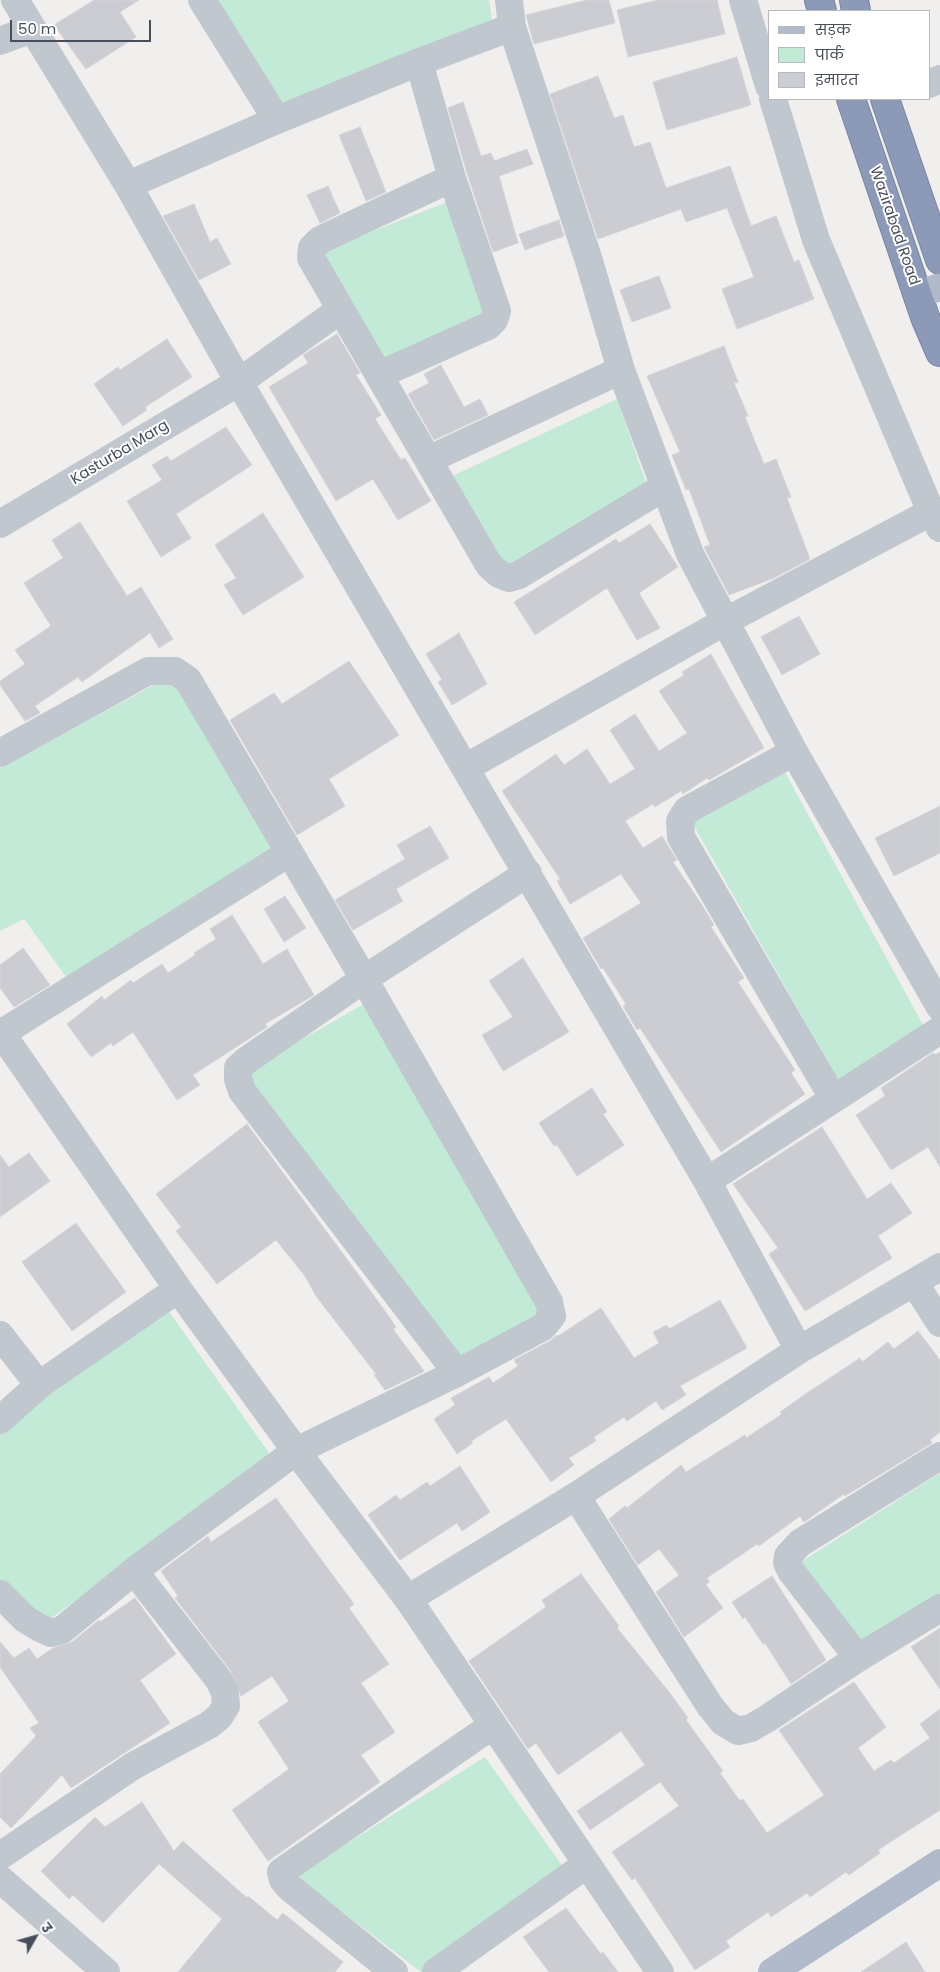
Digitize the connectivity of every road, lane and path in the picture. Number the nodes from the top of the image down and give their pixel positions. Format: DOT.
graph roads {
  1 [pos="15,0"];
  2 [pos="202,0"];
  3 [pos="509,0"];
  4 [pos="743,0"];
  5 [pos="512,27"];
  6 [pos="32,29"];
  7 [pos="0,41"];
  8 [pos="419,62"];
  9 [pos="768,83"];
  10 [pos="773,100"];
  11 [pos="851,100"];
  12 [pos="887,100"];
  13 [pos="276,120"];
  14 [pos="452,178"];
  15 [pos="128,185"];
  16 [pos="940,260"];
  17 [pos="929,290"];
  18 [pos="340,310"];
  19 [pos="940,352"];
  20 [pos="621,370"];
  21 [pos="379,375"];
  22 [pos="239,382"];
  23 [pos="428,460"];
  24 [pos="664,487"];
  25 [pos="935,520"];
  26 [pos="0,524"];
  27 [pos="724,622"];
  28 [pos="794,752"];
  29 [pos="0,753"];
  30 [pos="465,768"];
  31 [pos="289,852"];
  32 [pos="528,873"];
  33 [pos="364,979"];
  34 [pos="940,1007"];
  35 [pos="940,1030"];
  36 [pos="1,1032"];
  37 [pos="833,1098"];
  38 [pos="707,1181"];
  39 [pos="940,1267"];
  40 [pos="915,1284"];
  41 [pos="178,1289"];
  42 [pos="940,1323"];
  43 [pos="0,1335"];
  44 [pos="800,1350"];
  45 [pos="457,1373"];
  46 [pos="39,1385"];
  47 [pos="0,1420"];
  48 [pos="296,1451"];
  49 [pos="940,1456"];
  50 [pos="576,1496"];
  51 [pos="134,1571"];
  52 [pos="0,1594"];
  53 [pos="408,1599"];
  54 [pos="940,1608"];
  55 [pos="858,1658"];
  56 [pos="493,1725"];
  57 [pos="0,1856"];
  58 [pos="940,1863"];
  59 [pos="586,1864"];
  60 [pos="0,1878"];
  61 [pos="940,1884"];
  62 [pos="106,1972"];
  63 [pos="394,1972"];
  64 [pos="436,1972"];
  65 [pos="660,1972"];
  66 [pos="772,1972"];
  67 [pos="806,1972"];
  1 -- 6 [label="street"];
  2 -- 13 [label="street"];
  3 -- 5 [label="street"];
  4 -- 9 [label="street"];
  5 -- 8 [label="street"];
  5 -- 20 [label="street"];
  6 -- 7 [label="street"];
  6 -- 15 [label="street"];
  8 -- 13 [label="street"];
  8 -- 14 [label="street"];
  10 -- 25 [label="street"];
  11 -- 17 [label="highway, Wazirabad Road"];
  12 -- 16 [label="highway"];
  13 -- 15 [label="street"];
  14 -- 18 [label="street"];
  14 -- 21 [label="street"];
  15 -- 22 [label="street"];
  17 -- 19 [label="highway, Wazirabad Road"];
  18 -- 21 [label="street"];
  18 -- 22 [label="street, Kasturba Marg"];
  20 -- 23 [label="street"];
  20 -- 24 [label="street"];
  21 -- 23 [label="street"];
  22 -- 26 [label="street, Kasturba Marg"];
  22 -- 30 [label="street"];
  23 -- 24 [label="street"];
  24 -- 27 [label="street"];
  25 -- 27 [label="street"];
  27 -- 28 [label="street"];
  27 -- 30 [label="street"];
  28 -- 34 [label="street"];
  28 -- 37 [label="street"];
  29 -- 31 [label="street"];
  30 -- 32 [label="street"];
  31 -- 33 [label="street"];
  31 -- 36 [label="street"];
  32 -- 33 [label="street"];
  32 -- 38 [label="street"];
  33 -- 45 [label="street"];
  33 -- 45 [label="street"];
  35 -- 37 [label="street"];
  36 -- 41 [label="street"];
  37 -- 38 [label="street"];
  38 -- 44 [label="street"];
  39 -- 40 [label="street"];
  40 -- 42 [label="street"];
  40 -- 44 [label="street"];
  41 -- 46 [label="street"];
  41 -- 48 [label="street"];
  43 -- 46 [label="street"];
  44 -- 50 [label="street"];
  45 -- 48 [label="street"];
  46 -- 47 [label="street"];
  48 -- 51 [label="street"];
  48 -- 53 [label="street"];
  49 -- 55 [label="street"];
  50 -- 53 [label="street"];
  50 -- 55 [label="street"];
  51 -- 52 [label="street"];
  51 -- 57 [label="street"];
  53 -- 56 [label="street"];
  54 -- 55 [label="street"];
  56 -- 59 [label="street"];
  56 -- 63 [label="street"];
  58 -- 66 [label="main road"];
  59 -- 64 [label="street"];
  59 -- 65 [label="street"];
  60 -- 62 [label="street"];
  61 -- 67 [label="main road"];
}
